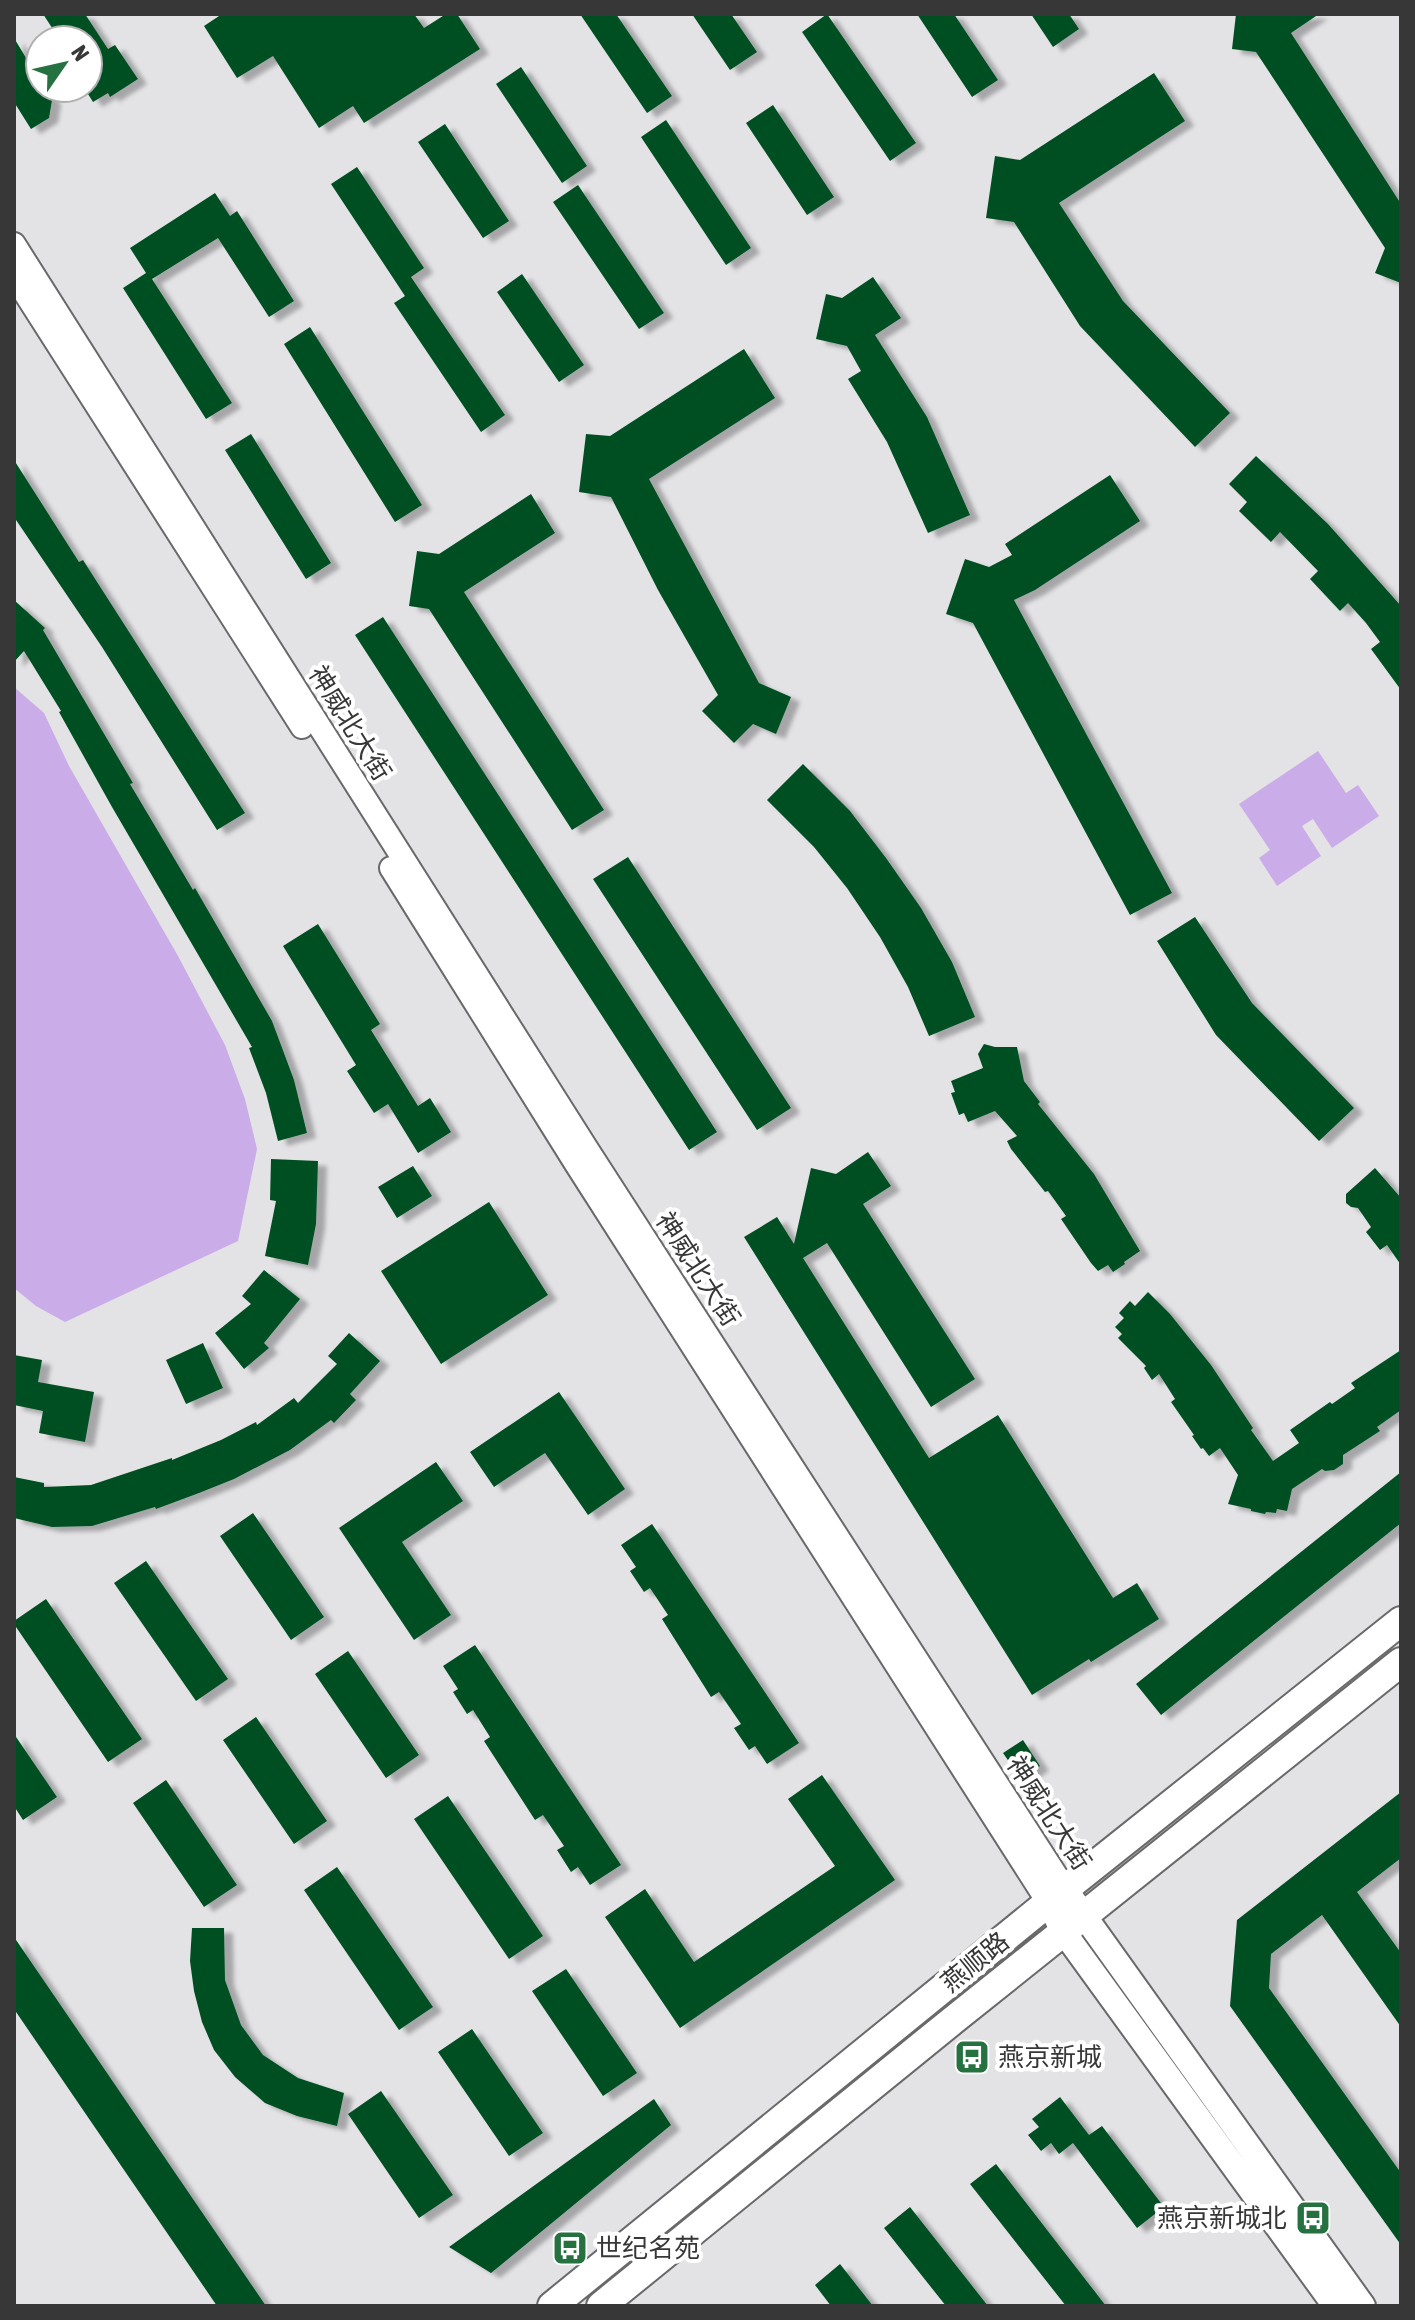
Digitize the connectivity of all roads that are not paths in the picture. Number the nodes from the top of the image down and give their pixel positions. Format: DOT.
graph roads {
  1 [pos="14,244"];
  2 [pos="14,276"];
  3 [pos="1401,1621"];
  4 [pos="1401,1662"];
  5 [pos="1056,1896"];
  6 [pos="1073,1923"];
  7 [pos="552,2306"];
  8 [pos="601,2306"];
  9 [pos="1335,2306"];
  10 [pos="1363,2306"];
  1 -- 5 [label="street, 神威北大街"];
  2 -- 5 [label="street, 神威北大街"];
  3 -- 5 [label="main road, 燕顺路"];
  4 -- 6 [label="main road, 燕顺路"];
  5 -- 6 [label="main road, 神威北大街"];
  5 -- 7 [label="main road, 燕顺路"];
  6 -- 8 [label="main road, 燕顺路"];
  6 -- 9 [label="main road, 神威北大街"];
  6 -- 10 [label="main road, 神威北大街"];
}
